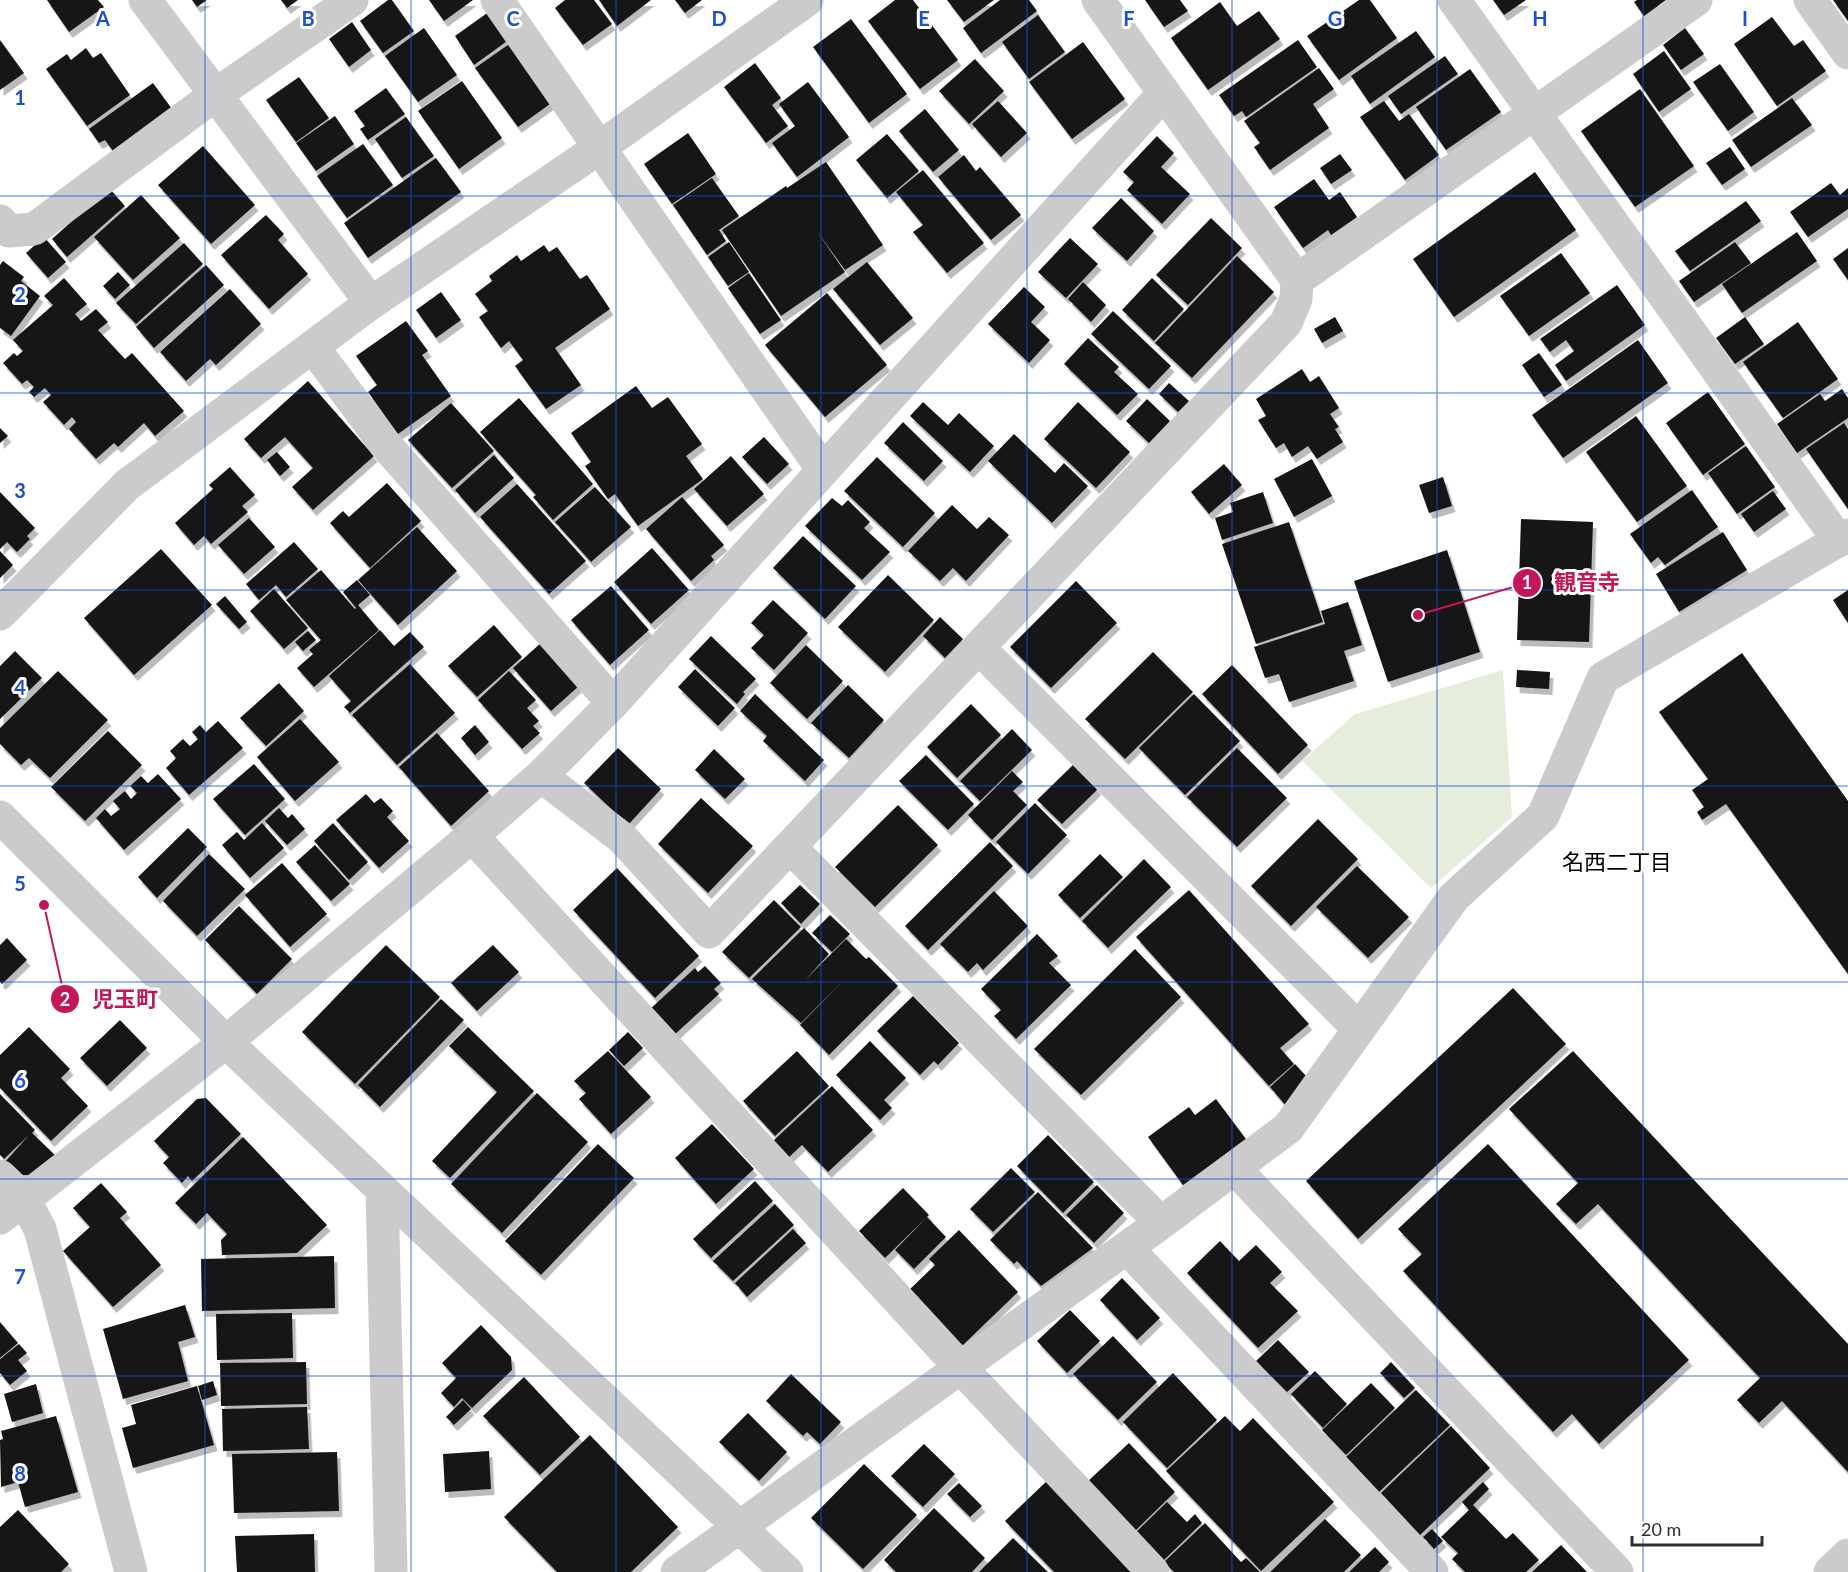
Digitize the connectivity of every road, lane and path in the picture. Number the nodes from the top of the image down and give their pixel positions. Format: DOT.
graph roads {
  1 [pos="145,0"];
  2 [pos="352,0"];
  3 [pos="497,0"];
  4 [pos="807,0"];
  5 [pos="1098,0"];
  6 [pos="1454,0"];
  7 [pos="1696,0"];
  8 [pos="1810,0"];
  9 [pos="1848,53"];
  10 [pos="1164,93"];
  11 [pos="215,95"];
  12 [pos="1534,113"];
  13 [pos="599,148"];
  14 [pos="0,221"];
  15 [pos="1297,279"];
  16 [pos="371,303"];
  17 [pos="313,347"];
  18 [pos="824,470"];
  19 [pos="1843,538"];
  20 [pos="0,614"];
  21 [pos="979,648"];
  22 [pos="613,703"];
  23 [pos="541,776"];
  24 [pos="0,818"];
  25 [pos="472,836"];
  26 [pos="790,847"];
  27 [pos="1359,1029"];
  28 [pos="226,1042"];
  29 [pos="1235,1169"];
  30 [pos="0,1176"];
  31 [pos="382,1190"];
  32 [pos="12,1208"];
  33 [pos="1161,1223"];
  34 [pos="1127,1248"];
  35 [pos="961,1368"];
  36 [pos="741,1527"];
  37 [pos="1848,1555"];
  38 [pos="131,1572"];
  39 [pos="391,1572"];
  40 [pos="677,1572"];
  41 [pos="787,1572"];
  42 [pos="1154,1572"];
  43 [pos="1432,1572"];
  44 [pos="1617,1572"];
  45 [pos="1830,1572"];
  1 -- 11 [label="street"];
  2 -- 11 [label="street"];
  3 -- 13 [label="street"];
  4 -- 13 [label="street"];
  5 -- 10 [label="street"];
  6 -- 12 [label="street"];
  7 -- 12 [label="street"];
  8 -- 9 [label="street"];
  10 -- 15 [label="street"];
  10 -- 18 [label="street"];
  11 -- 14 [label="street"];
  11 -- 16 [label="street"];
  12 -- 15 [label="street"];
  12 -- 19 [label="street"];
  13 -- 16 [label="street"];
  13 -- 18 [label="street"];
  15 -- 21 [label="street"];
  16 -- 17 [label="street"];
  17 -- 20 [label="street"];
  17 -- 22 [label="street"];
  18 -- 22 [label="street"];
  19 -- 27 [label="street"];
  21 -- 26 [label="street"];
  21 -- 27 [label="street"];
  22 -- 23 [label="street"];
  23 -- 25 [label="street"];
  23 -- 26 [label="street"];
  24 -- 28 [label="street"];
  25 -- 28 [label="street"];
  25 -- 35 [label="street"];
  26 -- 33 [label="street"];
  27 -- 29 [label="street"];
  28 -- 31 [label="street"];
  28 -- 32 [label="street"];
  29 -- 33 [label="street"];
  29 -- 44 [label="street"];
  30 -- 32 [label="street"];
  31 -- 36 [label="street"];
  31 -- 39 [label="street"];
  32 -- 38 [label="street"];
  33 -- 34 [label="street"];
  34 -- 35 [label="street"];
  34 -- 43 [label="street"];
  35 -- 36 [label="street"];
  35 -- 42 [label="street"];
  36 -- 40 [label="street"];
  36 -- 41 [label="street"];
  37 -- 45 [label="street"];
}
